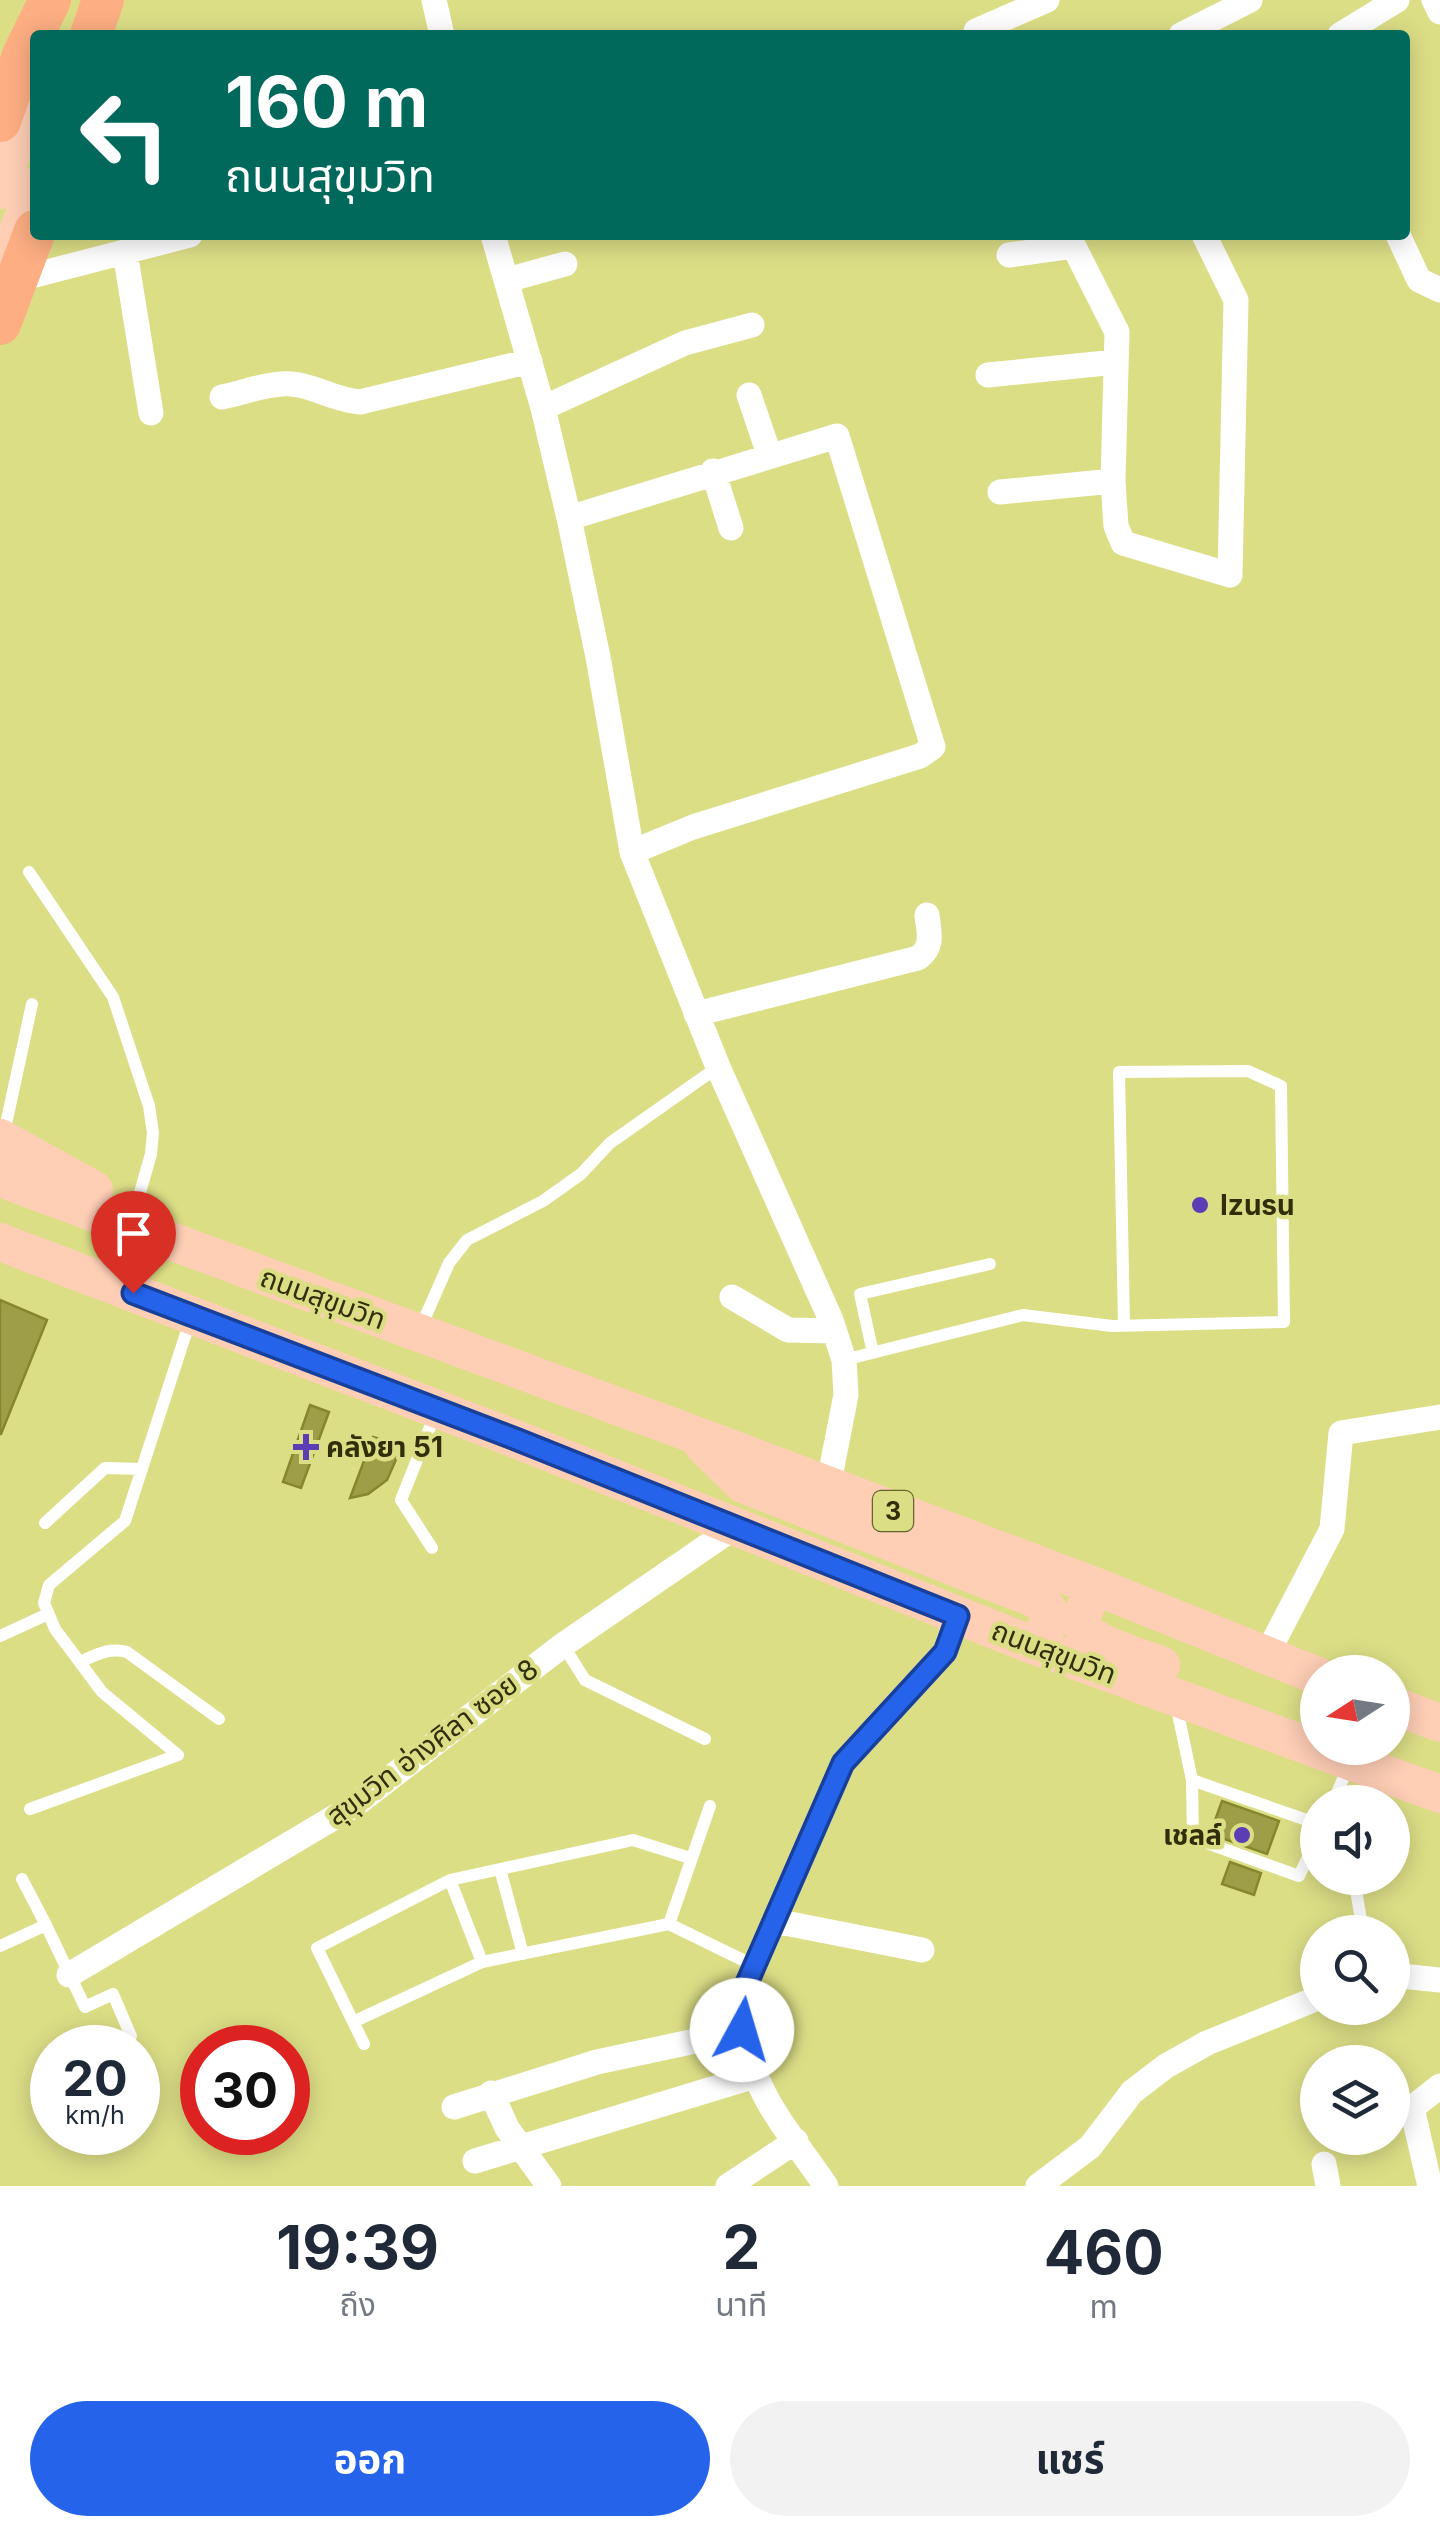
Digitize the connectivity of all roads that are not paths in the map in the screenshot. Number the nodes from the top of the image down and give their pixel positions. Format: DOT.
graph roads {
  1 [pos="50,0"];
  2 [pos="61,0"];
  3 [pos="103,0"];
  4 [pos="434,0"];
  5 [pos="1047,0"];
  6 [pos="1250,0"];
  7 [pos="1397,0"];
  8 [pos="1434,0"];
  9 [pos="1017,6"];
  10 [pos="1440,12"];
  11 [pos="35,30"];
  12 [pos="52,30"];
  13 [pos="93,30"];
  14 [pos="441,30"];
  15 [pos="979,30"];
  16 [pos="1191,30"];
  17 [pos="1348,30"];
  18 [pos="30,41"];
  19 [pos="30,97"];
  20 [pos="0,122"];
  21 [pos="0,190"];
  22 [pos="30,203"];
  23 [pos="30,240"];
  24 [pos="171,240"];
  25 [pos="495,240"];
  26 [pos="1071,240"];
  27 [pos="1206,240"];
  28 [pos="1400,240"];
  29 [pos="124,252"];
  30 [pos="1009,255"];
  31 [pos="564,264"];
  32 [pos="8,280"];
  33 [pos="508,280"];
  34 [pos="1440,290"];
  35 [pos="0,324"];
  36 [pos="752,325"];
  37 [pos="530,362"];
  38 [pos="1116,362"];
  39 [pos="988,375"];
  40 [pos="749,395"];
  41 [pos="222,397"];
  42 [pos="543,408"];
  43 [pos="152,413"];
  44 [pos="769,454"];
  45 [pos="713,471"];
  46 [pos="1113,481"];
  47 [pos="1000,492"];
  48 [pos="569,518"];
  49 [pos="731,528"];
  50 [pos="632,852"];
  51 [pos="29,872"];
  52 [pos="927,915"];
  53 [pos="32,1004"];
  54 [pos="696,1014"];
  55 [pos="718,1068"];
  56 [pos="1,1139"];
  57 [pos="0,1178"];
  58 [pos="134,1210"];
  59 [pos="0,1242"];
  60 [pos="990,1264"];
  61 [pos="732,1297"];
  62 [pos="326,1300"];
  63 [pos="192,1315"];
  64 [pos="1124,1325"];
  65 [pos="834,1331"];
  66 [pos="418,1334"];
  67 [pos="874,1353"];
  68 [pos="844,1360"];
  69 [pos="438,1410"];
  70 [pos="1440,1417"];
  71 [pos="690,1432"];
  72 [pos="142,1469"];
  73 [pos="828,1487"];
  74 [pos="45,1523"];
  75 [pos="735,1528"];
  76 [pos="432,1548"];
  77 [pos="1096,1587"];
  78 [pos="48,1614"];
  79 [pos="958,1616"];
  80 [pos="0,1636"];
  81 [pos="562,1645"];
  82 [pos="1036,1646"];
  83 [pos="1266,1656"];
  84 [pos="80,1662"];
  85 [pos="1300,1669"];
  86 [pos="1175,1697"];
  87 [pos="1410,1712"];
  88 [pos="1300,1718"];
  89 [pos="220,1719"];
  90 [pos="1440,1723"];
  91 [pos="1300,1735"];
  92 [pos="705,1739"];
  93 [pos="1408,1765"];
  94 [pos="1192,1780"];
  95 [pos="1438,1793"];
  96 [pos="710,1806"];
  97 [pos="30,1809"];
  98 [pos="1300,1818"];
  99 [pos="690,1858"];
  100 [pos="500,1870"];
  101 [pos="1300,1872"];
  102 [pos="22,1879"];
  103 [pos="450,1880"];
  104 [pos="776,1920"];
  105 [pos="669,1924"];
  106 [pos="46,1925"];
  107 [pos="0,1946"];
  108 [pos="922,1950"];
  109 [pos="522,1954"];
  110 [pos="482,1962"];
  111 [pos="754,1966"];
  112 [pos="69,1975"];
  113 [pos="1410,1977"];
  114 [pos="1440,1980"];
  115 [pos="1300,2005"];
  116 [pos="353,2022"];
  117 [pos="126,2025"];
  118 [pos="742,2030"];
  119 [pos="364,2044"];
  120 [pos="755,2076"];
  121 [pos="1440,2086"];
  122 [pos="491,2093"];
  123 [pos="454,2107"];
  124 [pos="796,2141"];
  125 [pos="523,2146"];
  126 [pos="474,2161"];
  127 [pos="550,2186"];
  128 [pos="728,2186"];
  129 [pos="826,2186"];
  130 [pos="1038,2186"];
  131 [pos="1430,2186"];
  1 -- 11 [label="highway"];
  2 -- 12 [label="main road"];
  3 -- 13 [label="highway"];
  4 -- 14 [label="street"];
  5 -- 9 [label="street"];
  6 -- 16 [label="street"];
  7 -- 17 [label="street"];
  8 -- 10 [label="street"];
  9 -- 15 [label="street"];
  18 -- 20 [label="highway"];
  19 -- 21 [label="main road"];
  22 -- 32 [label="main road"];
  23 -- 32 [label="highway"];
  24 -- 29 [label="street"];
  25 -- 33 [label="street"];
  26 -- 30 [label="street"];
  26 -- 38 [label="street"];
  27 -- 46 [label="street"];
  28 -- 34 [label="street"];
  29 -- 32 [label="street"];
  29 -- 43 [label="street"];
  31 -- 33 [label="street"];
  32 -- 35 [label="highway"];
  33 -- 37 [label="street"];
  36 -- 42 [label="street"];
  37 -- 41 [label="street"];
  37 -- 42 [label="street"];
  38 -- 39 [label="street"];
  38 -- 46 [label="street"];
  40 -- 44 [label="street"];
  42 -- 48 [label="street"];
  44 -- 45 [label="street"];
  44 -- 50 [label="street"];
  45 -- 48 [label="street"];
  45 -- 49 [label="street"];
  46 -- 47 [label="street"];
  48 -- 50 [label="street"];
  50 -- 54 [label="street"];
  51 -- 58 [label="lane"];
  52 -- 54 [label="street"];
  53 -- 56 [label="lane"];
  54 -- 55 [label="street"];
  55 -- 65 [label="street"];
  55 -- 66 [label="lane"];
  56 -- 58 [label="main road"];
  57 -- 62 [label="main road, ถนนสุขุมวิท / 3"];
  58 -- 62 [label="main road"];
  59 -- 63 [label="main road, ถนนสุขุมวิท"];
  60 -- 67 [label="lane"];
  61 -- 65 [label="street"];
  62 -- 66 [label="main road, ถนนสุขุมวิท / 3"];
  63 -- 69 [label="main road, ถนนสุขุมวิท"];
  63 -- 72 [label="lane"];
  64 -- 64 [label="lane"];
  64 -- 67 [label="lane"];
  65 -- 68 [label="street"];
  66 -- 71 [label="main road, ถนนสุขุมวิท / 3"];
  67 -- 68 [label="lane"];
  68 -- 73 [label="street"];
  69 -- 75 [label="main road, ถนนสุขุมวิท"];
  69 -- 76 [label="lane"];
  70 -- 83 [label="street"];
  71 -- 73 [label="main road, ถนนสุขุมวิท / 3"];
  71 -- 82 [label="main road"];
  72 -- 74 [label="lane"];
  72 -- 78 [label="lane"];
  73 -- 77 [label="main road, ถนนสุขุมวิท / 3"];
  75 -- 79 [label="main road, ถนนสุขุมวิท"];
  75 -- 81 [label="street, สุขุมวิท อ่างศิลา ซอย 8"];
  77 -- 83 [label="main road, ถนนสุขุมวิท / 3"];
  77 -- 88 [label="main road"];
  78 -- 80 [label="lane"];
  78 -- 84 [label="lane"];
  79 -- 82 [label="main road, ถนนสุขุมวิท"];
  79 -- 104 [label="street"];
  81 -- 92 [label="lane"];
  81 -- 112 [label="street, สุขุมวิท อ่างศิลา ซอย 8"];
  82 -- 86 [label="main road, ถนนสุขุมวิท"];
  83 -- 85 [label="main road, ถนนสุขุมวิท / 3"];
  84 -- 89 [label="lane"];
  84 -- 97 [label="lane"];
  86 -- 91 [label="main road, ถนนสุขุมวิท"];
  86 -- 94 [label="lane"];
  87 -- 90 [label="main road"];
  93 -- 95 [label="main road, ถนนสุขุมวิท"];
  94 -- 98 [label="lane"];
  94 -- 101 [label="lane"];
  96 -- 99 [label="lane"];
  99 -- 100 [label="lane"];
  99 -- 105 [label="lane"];
  100 -- 103 [label="lane"];
  100 -- 109 [label="lane"];
  102 -- 106 [label="lane"];
  103 -- 110 [label="lane"];
  103 -- 116 [label="lane"];
  104 -- 108 [label="street"];
  104 -- 111 [label="street"];
  105 -- 109 [label="lane"];
  105 -- 111 [label="lane"];
  106 -- 107 [label="lane"];
  106 -- 112 [label="lane"];
  109 -- 110 [label="lane"];
  110 -- 116 [label="lane"];
  111 -- 118 [label="street"];
  112 -- 117 [label="lane"];
  113 -- 114 [label="street"];
  115 -- 130 [label="street"];
  116 -- 119 [label="lane"];
  118 -- 120 [label="street"];
  118 -- 122 [label="street"];
  120 -- 124 [label="street"];
  120 -- 125 [label="street"];
  121 -- 131 [label="street"];
  122 -- 123 [label="street"];
  122 -- 125 [label="street"];
  124 -- 128 [label="street"];
  124 -- 129 [label="street"];
  125 -- 126 [label="street"];
  125 -- 127 [label="street"];
}
